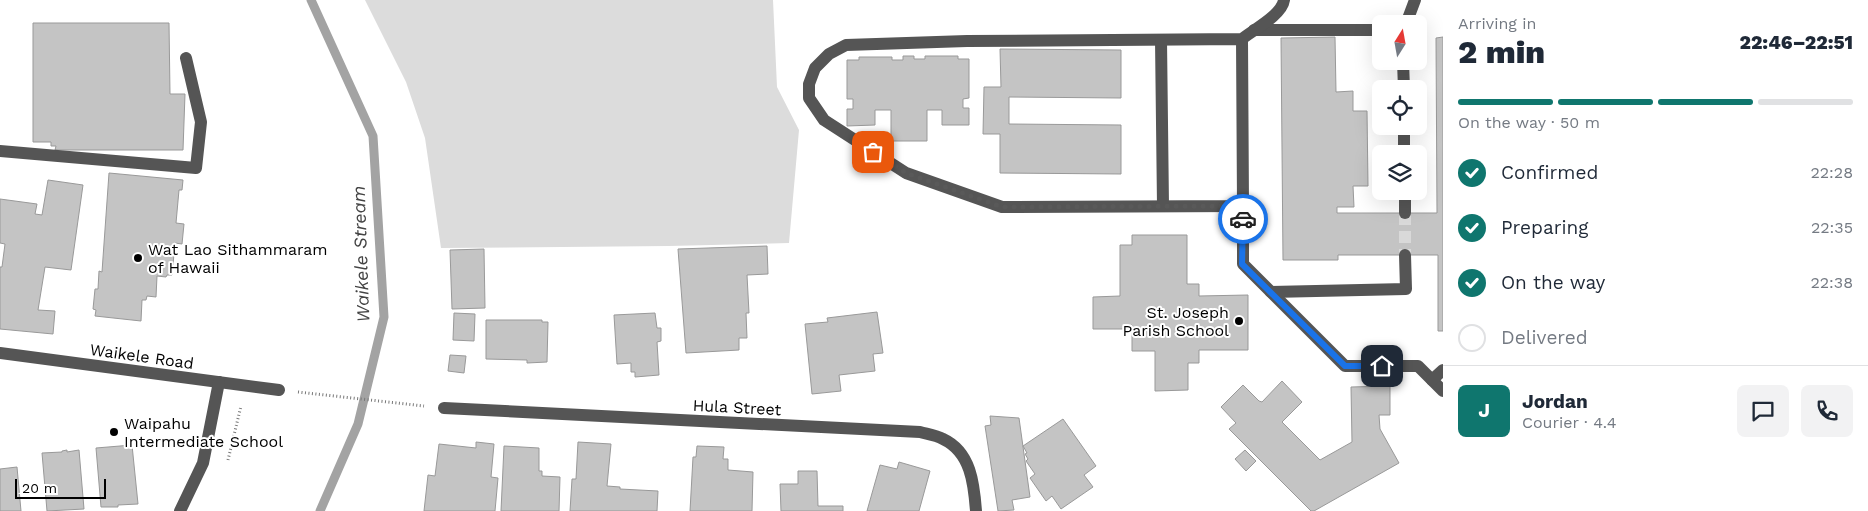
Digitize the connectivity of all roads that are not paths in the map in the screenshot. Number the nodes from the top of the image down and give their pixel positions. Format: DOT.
graph roads {
  1 [pos="1284,0"];
  2 [pos="1415,0"];
  3 [pos="1409,15"];
  4 [pos="1254,30"];
  5 [pos="1372,30"];
  6 [pos="1242,39"];
  7 [pos="1161,40"];
  8 [pos="186,58"];
  9 [pos="0,151"];
  10 [pos="1405,200"];
  11 [pos="1163,206"];
  12 [pos="1243,206"];
  13 [pos="1405,213"];
  14 [pos="1405,255"];
  15 [pos="1271,292"];
  16 [pos="0,353"];
  17 [pos="1443,370"];
  18 [pos="1432,380"];
  19 [pos="219,382"];
  20 [pos="279,390"];
  21 [pos="1443,391"];
  22 [pos="444,408"];
  23 [pos="180,511"];
  24 [pos="976,511"];
  1 -- 4 [label="street"];
  2 -- 3 [label="street"];
  4 -- 5 [label="street"];
  4 -- 6 [label="street"];
  6 -- 7 [label="street"];
  6 -- 12 [label="street"];
  7 -- 11 [label="street"];
  7 -- 11 [label="street"];
  8 -- 9 [label="street"];
  10 -- 13 [label="street"];
  11 -- 12 [label="street"];
  12 -- 15 [label="street"];
  14 -- 15 [label="street"];
  15 -- 18 [label="street"];
  16 -- 19 [label="street, Waikele Road"];
  17 -- 18 [label="street"];
  18 -- 21 [label="street"];
  19 -- 20 [label="street, Waikele Road"];
  19 -- 23 [label="street"];
  22 -- 24 [label="street, Hula Street"];
}
